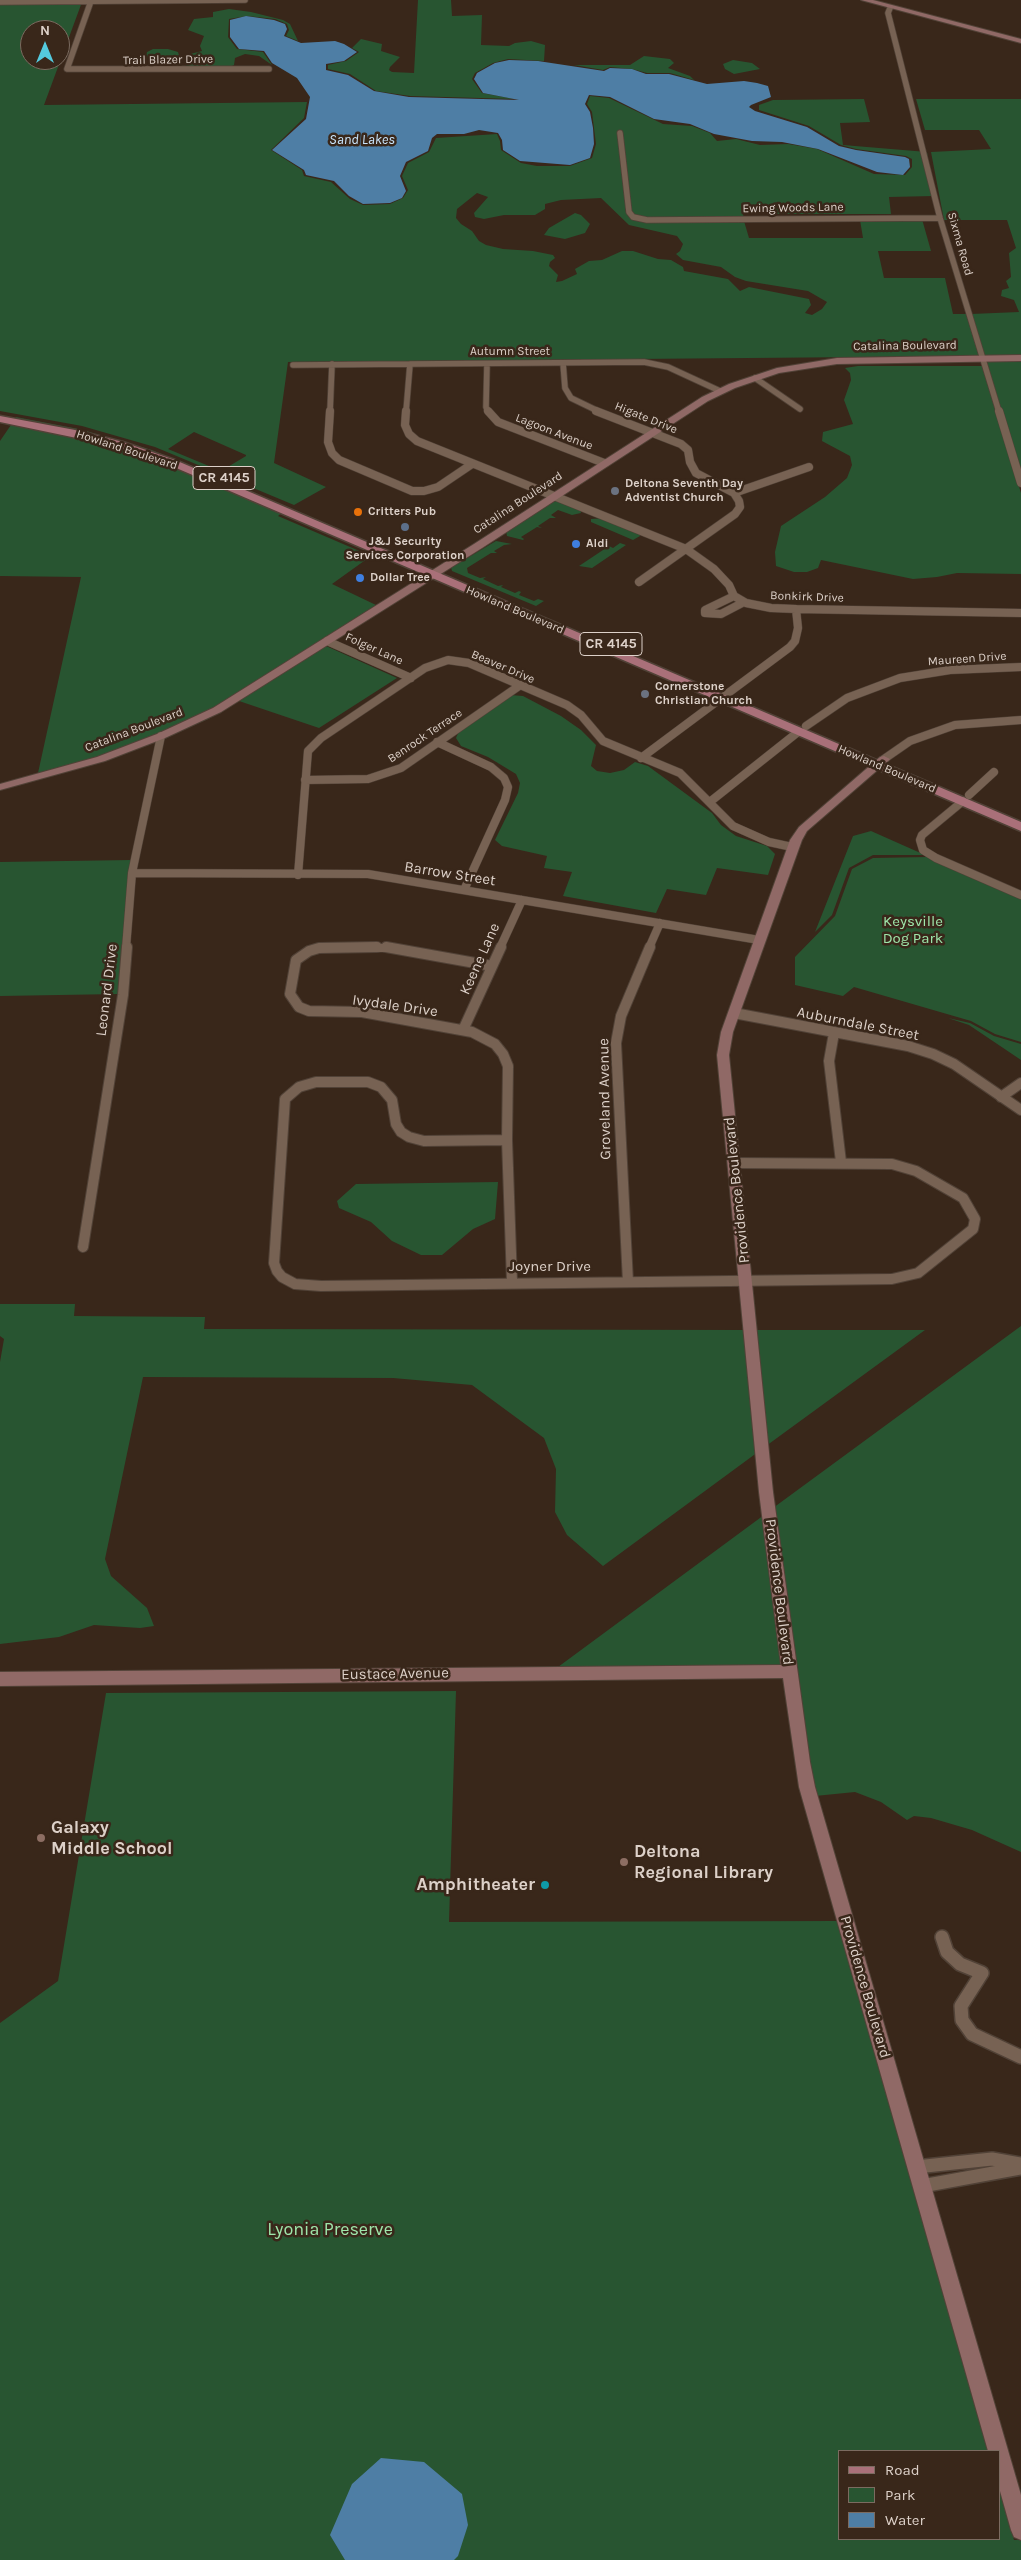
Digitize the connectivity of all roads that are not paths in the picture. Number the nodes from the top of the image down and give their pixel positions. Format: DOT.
graph roads {
  1 [pos="245,0"];
  2 [pos="864,0"];
  3 [pos="156,1"];
  4 [pos="0,2"];
  5 [pos="91,2"];
  6 [pos="890,8"];
  7 [pos="1021,41"];
  8 [pos="269,69"];
  9 [pos="620,133"];
  10 [pos="940,218"];
  11 [pos="1021,358"];
  12 [pos="982,359"];
  13 [pos="563,363"];
  14 [pos="332,364"];
  15 [pos="410,364"];
  16 [pos="486,364"];
  17 [pos="293,365"];
  18 [pos="755,378"];
  19 [pos="720,391"];
  20 [pos="800,409"];
  21 [pos="0,414"];
  22 [pos="0,419"];
  23 [pos="652,432"];
  24 [pos="604,463"];
  25 [pos="472,464"];
  26 [pos="809,468"];
  27 [pos="1021,484"];
  28 [pos="734,493"];
  29 [pos="554,496"];
  30 [pos="686,549"];
  31 [pos="434,572"];
  32 [pos="639,582"];
  33 [pos="734,596"];
  34 [pos="744,602"];
  35 [pos="796,610"];
  36 [pos="1021,613"];
  37 [pos="327,641"];
  38 [pos="1021,667"];
  39 [pos="411,678"];
  40 [pos="519,686"];
  41 [pos="725,696"];
  42 [pos="1021,720"];
  43 [pos="802,729"];
  44 [pos="161,736"];
  45 [pos="437,742"];
  46 [pos="641,758"];
  47 [pos="881,762"];
  48 [pos="994,772"];
  49 [pos="305,780"];
  50 [pos="0,787"];
  51 [pos="966,798"];
  52 [pos="711,801"];
  53 [pos="1021,817"];
  54 [pos="1021,827"];
  55 [pos="792,847"];
  56 [pos="132,873"];
  57 [pos="298,875"];
  58 [pos="464,890"];
  59 [pos="1021,895"];
  60 [pos="522,900"];
  61 [pos="660,923"];
  62 [pos="759,940"];
  63 [pos="492,966"];
  64 [pos="734,1013"];
  65 [pos="463,1030"];
  66 [pos="834,1033"];
  67 [pos="1021,1083"];
  68 [pos="1001,1097"];
  69 [pos="1021,1110"];
  70 [pos="507,1140"];
  71 [pos="841,1162"];
  72 [pos="734,1164"];
  73 [pos="83,1247"];
  74 [pos="512,1282"];
  75 [pos="628,1282"];
  76 [pos="747,1282"];
  77 [pos="790,1671"];
  78 [pos="0,1679"];
  79 [pos="942,1937"];
  80 [pos="1021,2057"];
  81 [pos="1021,2166"];
  82 [pos="916,2167"];
  83 [pos="922,2186"];
  84 [pos="998,2450"];
  85 [pos="1001,2460"];
  86 [pos="1021,2530"];
  1 -- 3 [label="street"];
  2 -- 6 [label="street"];
  3 -- 5 [label="street"];
  4 -- 5 [label="street"];
  5 -- 8 [label="street, Trail Blazer Drive"];
  6 -- 7 [label="street"];
  6 -- 10 [label="street, Sixma Road"];
  9 -- 10 [label="street, Ewing Woods Lane"];
  10 -- 12 [label="street, Sixma Road"];
  11 -- 12 [label="street, Catalina Boulevard"];
  12 -- 18 [label="street, Catalina Boulevard"];
  12 -- 27 [label="street, Sixma Road"];
  13 -- 16 [label="street, Autumn Street"];
  13 -- 19 [label="street, Autumn Street"];
  13 -- 23 [label="street, Higate Drive"];
  14 -- 15 [label="street, Autumn Street"];
  14 -- 17 [label="street, Autumn Street"];
  14 -- 25 [label="street"];
  15 -- 16 [label="street, Autumn Street"];
  15 -- 25 [label="street, Bonkirk Drive"];
  16 -- 24 [label="street, Lagoon Avenue"];
  18 -- 19 [label="street, Catalina Boulevard"];
  18 -- 20 [label="street"];
  19 -- 23 [label="street, Catalina Boulevard"];
  21 -- 31 [label="main road, Howland Boulevard / CR 4145"];
  22 -- 31 [label="main road, Howland Boulevard / CR 4145"];
  23 -- 24 [label="street, Catalina Boulevard"];
  23 -- 28 [label="street, Higate Drive"];
  24 -- 29 [label="street, Catalina Boulevard"];
  25 -- 29 [label="street, Bonkirk Drive"];
  26 -- 28 [label="street"];
  28 -- 30 [label="street"];
  29 -- 30 [label="street, Bonkirk Drive"];
  29 -- 31 [label="street, Catalina Boulevard"];
  30 -- 32 [label="street"];
  30 -- 33 [label="street, Bonkirk Drive"];
  31 -- 37 [label="street, Catalina Boulevard"];
  31 -- 41 [label="main road, Howland Boulevard / CR 4145"];
  33 -- 34 [label="street, Bonkirk Drive"];
  33 -- 34 [label="street"];
  34 -- 35 [label="street, Bonkirk Drive"];
  35 -- 36 [label="street, Bonkirk Drive"];
  35 -- 41 [label="street"];
  37 -- 39 [label="street, Folger Lane"];
  37 -- 44 [label="street, Catalina Boulevard"];
  38 -- 43 [label="street, Maureen Drive"];
  39 -- 40 [label="street, Beaver Drive"];
  39 -- 49 [label="street, Beaver Drive"];
  40 -- 45 [label="street, Benrock Terrace"];
  40 -- 46 [label="street, Beaver Drive"];
  41 -- 43 [label="main road, Howland Boulevard / CR 4145"];
  41 -- 46 [label="street"];
  42 -- 47 [label="street"];
  43 -- 47 [label="main road, Howland Boulevard / CR 4145"];
  43 -- 52 [label="street, Maureen Drive"];
  44 -- 50 [label="street, Catalina Boulevard"];
  44 -- 56 [label="street, Leonard Drive"];
  45 -- 49 [label="street, Benrock Terrace"];
  45 -- 58 [label="street"];
  46 -- 52 [label="street, Beaver Drive"];
  47 -- 51 [label="main road, Howland Boulevard / CR 4145"];
  47 -- 55 [label="street, Providence Boulevard"];
  48 -- 51 [label="street"];
  49 -- 57 [label="street, Beaver Drive"];
  51 -- 53 [label="main road, Howland Boulevard / CR 4145"];
  51 -- 54 [label="main road, Howland Boulevard / CR 4145"];
  51 -- 59 [label="street"];
  52 -- 55 [label="street, Beaver Drive"];
  55 -- 62 [label="street, Providence Boulevard"];
  56 -- 57 [label="street, Barrow Street"];
  56 -- 73 [label="street, Leonard Drive"];
  57 -- 58 [label="street, Barrow Street"];
  58 -- 60 [label="street, Barrow Street"];
  60 -- 61 [label="street, Barrow Street"];
  60 -- 63 [label="street, Keene Lane"];
  61 -- 62 [label="street, Barrow Street"];
  61 -- 75 [label="street, Groveland Avenue"];
  62 -- 64 [label="street, Providence Boulevard"];
  63 -- 65 [label="street, Keene Lane"];
  63 -- 65 [label="street, Ivydale Drive"];
  64 -- 66 [label="street, Auburndale Street"];
  64 -- 72 [label="street, Providence Boulevard"];
  65 -- 70 [label="street, Ivydale Drive"];
  66 -- 68 [label="street, Auburndale Street"];
  66 -- 71 [label="street"];
  67 -- 68 [label="street"];
  68 -- 69 [label="street, Auburndale Street"];
  70 -- 74 [label="street, Ivydale Drive"];
  70 -- 74 [label="street, Joyner Drive"];
  71 -- 72 [label="street, Joyner Drive"];
  71 -- 76 [label="street, Joyner Drive"];
  72 -- 76 [label="street, Providence Boulevard"];
  74 -- 75 [label="street, Joyner Drive"];
  75 -- 76 [label="street, Joyner Drive"];
  76 -- 77 [label="street, Providence Boulevard"];
  77 -- 78 [label="street, Eustace Avenue"];
  77 -- 82 [label="street, Providence Boulevard"];
  79 -- 80 [label="street"];
  81 -- 82 [label="street"];
  81 -- 83 [label="street"];
  82 -- 83 [label="street, Providence Boulevard"];
  83 -- 84 [label="street, Providence Boulevard"];
  85 -- 86 [label="street"];
}
